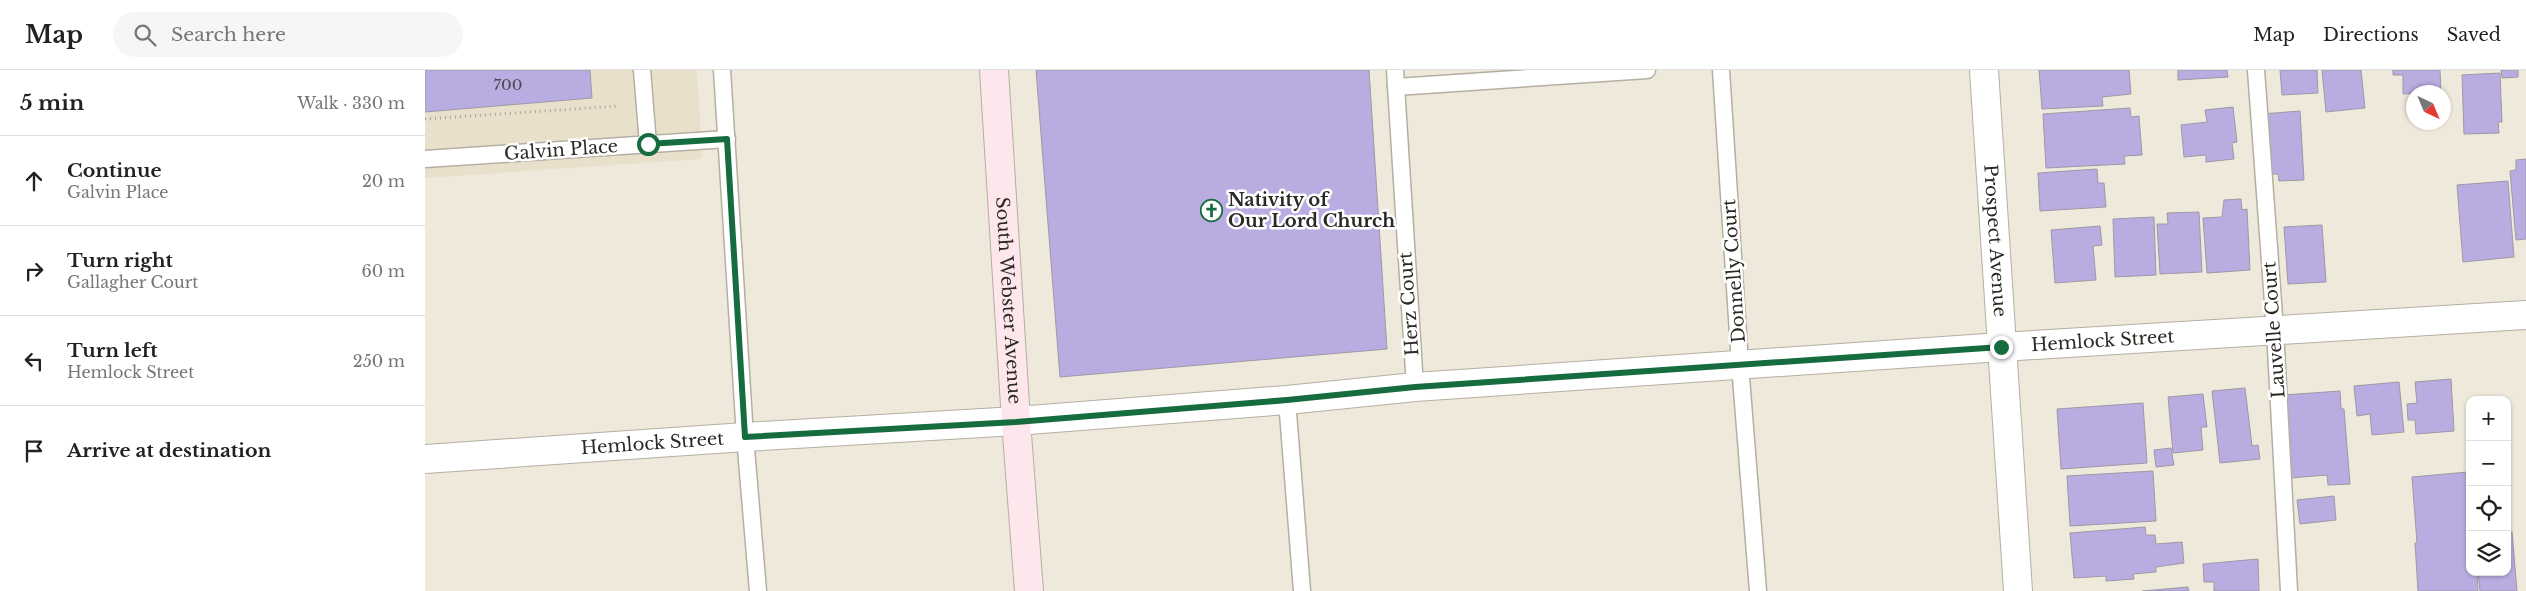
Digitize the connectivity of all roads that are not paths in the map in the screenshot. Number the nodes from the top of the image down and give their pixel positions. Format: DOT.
graph roads {
  1 [pos="642,70"];
  2 [pos="722,70"];
  3 [pos="994,70"];
  4 [pos="1395,70"];
  5 [pos="1647,70"];
  6 [pos="1721,70"];
  7 [pos="1984,70"];
  8 [pos="2255,70"];
  9 [pos="1396,87"];
  10 [pos="727,139"];
  11 [pos="648,144"];
  12 [pos="425,159"];
  13 [pos="2526,315"];
  14 [pos="2275,330"];
  15 [pos="2001,347"];
  16 [pos="1740,365"];
  17 [pos="1415,387"];
  18 [pos="1287,400"];
  19 [pos="1016,422"];
  20 [pos="745,437"];
  21 [pos="425,459"];
  22 [pos="758,591"];
  23 [pos="1029,591"];
  24 [pos="1302,591"];
  25 [pos="1758,591"];
  26 [pos="2018,591"];
  27 [pos="2289,591"];
  1 -- 11 [label="lane"];
  2 -- 10 [label="lane"];
  3 -- 19 [label="street, South Webster Avenue"];
  4 -- 9 [label="lane, Herz Court"];
  5 -- 9 [label="lane"];
  6 -- 16 [label="lane, Donnelly Court"];
  7 -- 15 [label="street, Prospect Avenue"];
  8 -- 14 [label="lane, Lauvelle Court"];
  9 -- 17 [label="lane, Herz Court"];
  10 -- 11 [label="lane, Galvin Place"];
  10 -- 20 [label="lane"];
  11 -- 12 [label="lane, Galvin Place"];
  13 -- 14 [label="street, Hemlock Street"];
  14 -- 15 [label="street, Hemlock Street"];
  14 -- 27 [label="lane, Lauvelle Court"];
  15 -- 16 [label="street, Hemlock Street"];
  15 -- 26 [label="street, Prospect Avenue"];
  16 -- 17 [label="street, Hemlock Street"];
  16 -- 25 [label="lane, Donnelly Court"];
  17 -- 18 [label="street, Hemlock Street"];
  18 -- 19 [label="street, Hemlock Street"];
  18 -- 24 [label="lane"];
  19 -- 20 [label="street, Hemlock Street"];
  19 -- 23 [label="street, South Webster Avenue"];
  20 -- 21 [label="street, Hemlock Street"];
  20 -- 22 [label="lane"];
}
